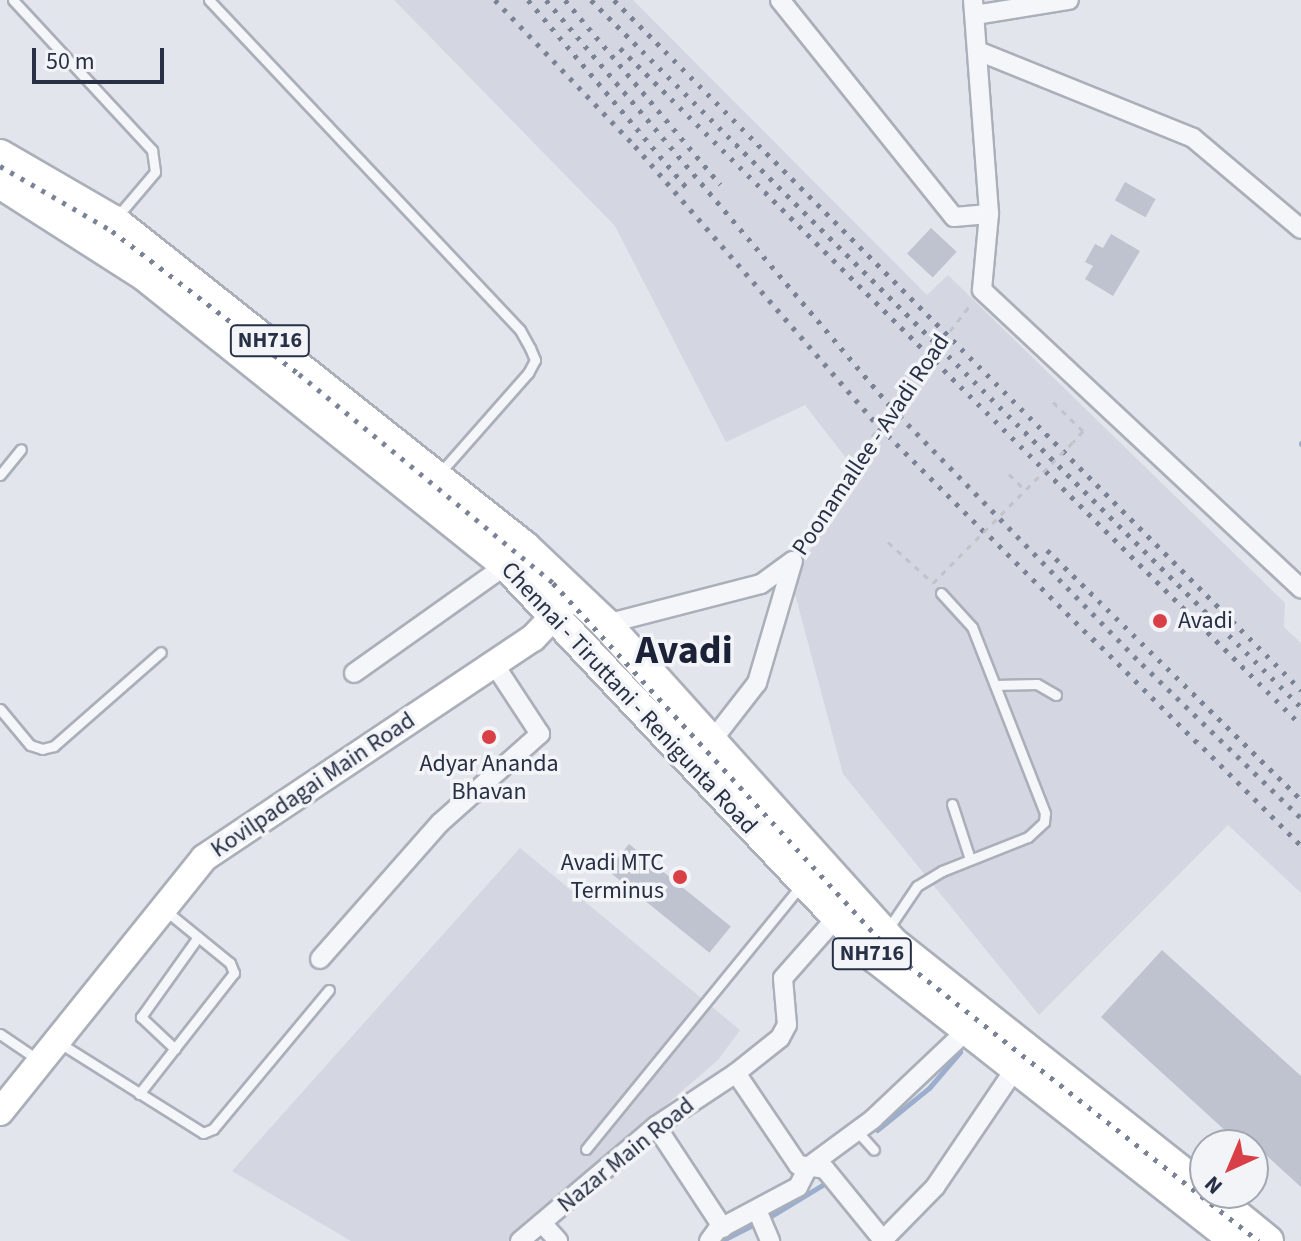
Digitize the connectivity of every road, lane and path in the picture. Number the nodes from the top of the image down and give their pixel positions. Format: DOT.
graph roads {
  1 [pos="13,0"];
  2 [pos="209,0"];
  3 [pos="780,0"];
  4 [pos="1069,0"];
  5 [pos="974,8"];
  6 [pos="978,51"];
  7 [pos="0,155"];
  8 [pos="0,183"];
  9 [pos="989,214"];
  10 [pos="114,221"];
  11 [pos="1301,229"];
  12 [pos="982,290"];
  13 [pos="1053,402"];
  14 [pos="21,449"];
  15 [pos="1009,474"];
  16 [pos="0,475"];
  17 [pos="429,486"];
  18 [pos="1025,490"];
  19 [pos="888,542"];
  20 [pos="515,556"];
  21 [pos="793,561"];
  22 [pos="1301,588"];
  23 [pos="941,593"];
  24 [pos="575,594"];
  25 [pos="555,617"];
  26 [pos="606,624"];
  27 [pos="161,652"];
  28 [pos="494,664"];
  29 [pos="354,673"];
  30 [pos="995,685"];
  31 [pos="1056,695"];
  32 [pos="0,709"];
  33 [pos="711,742"];
  34 [pos="952,804"];
  35 [pos="970,859"];
  36 [pos="810,874"];
  37 [pos="163,908"];
  38 [pos="836,918"];
  39 [pos="885,935"];
  40 [pos="198,937"];
  41 [pos="320,959"];
  42 [pos="329,990"];
  43 [pos="967,1030"];
  44 [pos="0,1034"];
  45 [pos="175,1049"];
  46 [pos="47,1050"];
  47 [pos="1015,1069"];
  48 [pos="736,1073"];
  49 [pos="139,1094"];
  50 [pos="0,1112"];
  51 [pos="656,1126"];
  52 [pos="857,1131"];
  53 [pos="586,1149"];
  54 [pos="874,1150"];
  55 [pos="803,1166"];
  56 [pos="1189,1178"];
  57 [pos="1228,1209"];
  58 [pos="542,1223"];
  59 [pos="764,1226"];
  60 [pos="716,1234"];
  61 [pos="520,1241"];
  62 [pos="558,1241"];
  63 [pos="883,1241"];
  64 [pos="1236,1241"];
  65 [pos="1268,1241"];
  1 -- 10 [label="lane"];
  2 -- 17 [label="lane"];
  3 -- 9 [label="street"];
  4 -- 5 [label="street"];
  5 -- 6 [label="street"];
  6 -- 9 [label="street"];
  6 -- 11 [label="street"];
  7 -- 10 [label="highway, Chennai - Tiruttani - Renigunta Road / NH716"];
  8 -- 17 [label="highway, Chennai - Tiruttani - Renigunta Road / NH716"];
  9 -- 12 [label="street"];
  10 -- 17 [label="highway, Chennai - Tiruttani - Renigunta Road / NH716"];
  12 -- 21 [label="path, Poonamallee - Avadi Road"];
  12 -- 22 [label="street"];
  13 -- 18 [label="path, bridge"];
  14 -- 16 [label="lane"];
  15 -- 18 [label="path"];
  17 -- 20 [label="highway, Chennai - Tiruttani - Renigunta Road / NH716"];
  18 -- 19 [label="path, bridge"];
  20 -- 24 [label="highway, Chennai - Tiruttani - Renigunta Road"];
  20 -- 25 [label="highway, Chennai - Tiruttani - Renigunta Road"];
  20 -- 29 [label="street"];
  21 -- 26 [label="street, Poonamallee - Avadi Road"];
  21 -- 33 [label="street"];
  23 -- 30 [label="lane"];
  24 -- 25 [label="main road, Kovilpadagai Main Road"];
  24 -- 26 [label="highway, Chennai - Tiruttani - Renigunta Road"];
  25 -- 28 [label="main road, Kovilpadagai Main Road"];
  25 -- 36 [label="highway, Chennai - Tiruttani - Renigunta Road / NH716"];
  26 -- 33 [label="highway, Chennai - Tiruttani - Renigunta Road"];
  27 -- 32 [label="lane"];
  28 -- 37 [label="main road, Kovilpadagai Main Road"];
  28 -- 41 [label="street"];
  30 -- 31 [label="lane"];
  30 -- 35 [label="lane"];
  33 -- 36 [label="highway, Chennai - Tiruttani - Renigunta Road"];
  34 -- 35 [label="lane"];
  35 -- 39 [label="lane"];
  36 -- 38 [label="highway, Chennai - Tiruttani - Renigunta Road / NH716"];
  36 -- 39 [label="highway, Chennai - Tiruttani - Renigunta Road"];
  36 -- 53 [label="lane"];
  37 -- 40 [label="lane"];
  37 -- 46 [label="main road, Kovilpadagai Main Road"];
  38 -- 43 [label="highway, Chennai - Tiruttani - Renigunta Road / NH716"];
  38 -- 48 [label="street, Nazar Main Road"];
  39 -- 56 [label="highway, Chennai - Tiruttani - Renigunta Road"];
  40 -- 45 [label="lane"];
  40 -- 45 [label="lane"];
  42 -- 49 [label="lane"];
  43 -- 47 [label="highway, Chennai - Tiruttani - Renigunta Road / NH716"];
  43 -- 52 [label="street"];
  44 -- 46 [label="lane"];
  45 -- 49 [label="lane"];
  46 -- 49 [label="lane"];
  46 -- 50 [label="main road, Kovilpadagai Main Road"];
  47 -- 63 [label="street"];
  47 -- 64 [label="highway, Chennai - Tiruttani - Renigunta Road / NH716"];
  48 -- 51 [label="street, Nazar Main Road"];
  48 -- 55 [label="street"];
  51 -- 58 [label="street, Nazar Main Road"];
  51 -- 60 [label="street"];
  52 -- 54 [label="lane"];
  52 -- 55 [label="street"];
  55 -- 59 [label="street"];
  55 -- 63 [label="street"];
  57 -- 65 [label="highway, Chennai - Tiruttani - Renigunta Road"];
  58 -- 61 [label="street, Nazar Main Road"];
  58 -- 62 [label="street"];
  59 -- 60 [label="street"];
}
